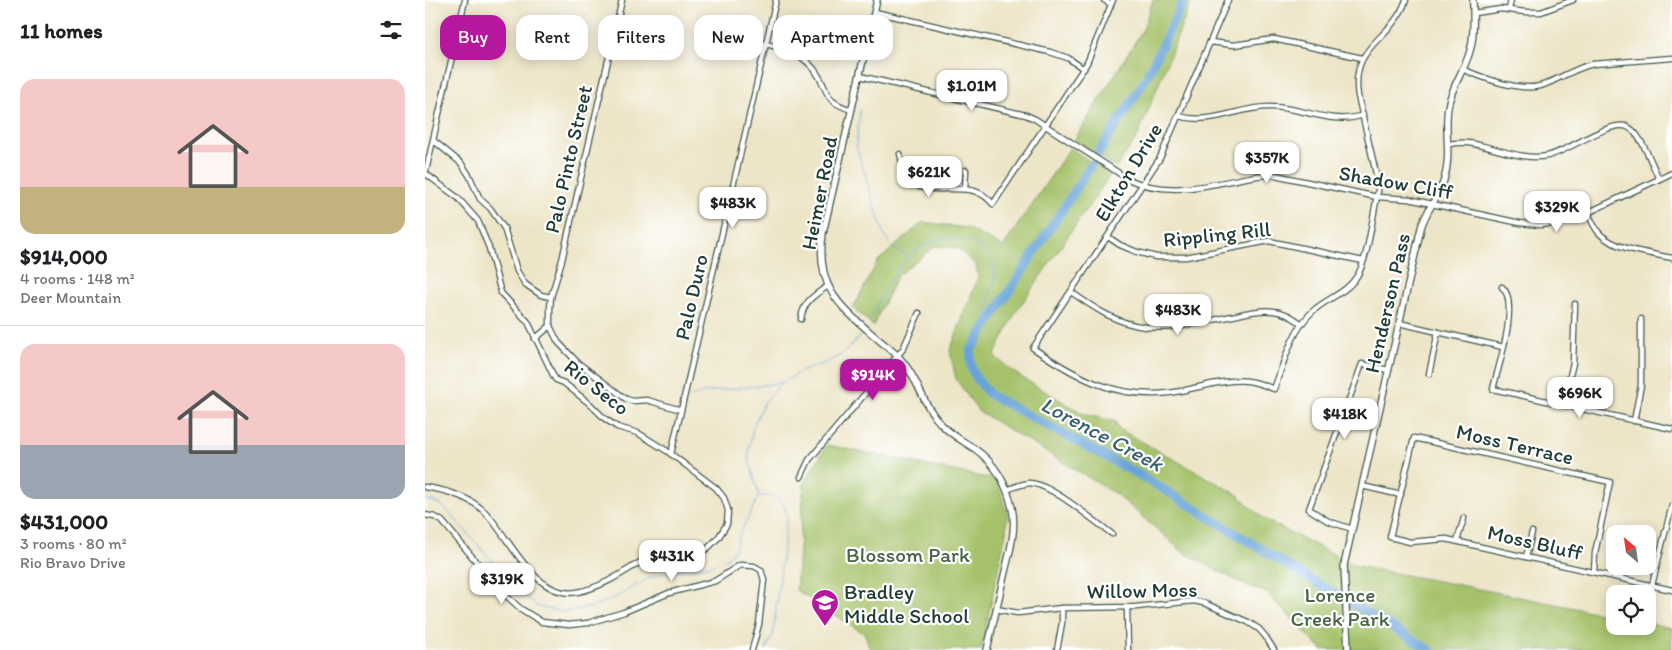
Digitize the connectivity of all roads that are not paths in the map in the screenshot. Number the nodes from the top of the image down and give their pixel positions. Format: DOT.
graph roads {
  1 [pos="465,0"];
  2 [pos="621,0"];
  3 [pos="776,0"];
  4 [pos="877,0"];
  5 [pos="1104,0"];
  6 [pos="1228,0"];
  7 [pos="1406,0"];
  8 [pos="1473,0"];
  9 [pos="1511,0"];
  10 [pos="1573,0"];
  11 [pos="1112,2"];
  12 [pos="1509,9"];
  13 [pos="875,12"];
  14 [pos="1473,13"];
  15 [pos="1210,42"];
  16 [pos="765,44"];
  17 [pos="1362,58"];
  18 [pos="1672,58"];
  19 [pos="1084,69"];
  20 [pos="1463,69"];
  21 [pos="860,76"];
  22 [pos="853,110"];
  23 [pos="1363,115"];
  24 [pos="1179,116"];
  25 [pos="1045,126"];
  26 [pos="434,141"];
  27 [pos="1449,144"];
  28 [pos="900,154"];
  29 [pos="966,170"];
  30 [pos="1672,173"];
  31 [pos="425,175"];
  32 [pos="1659,179"];
  33 [pos="1142,185"];
  34 [pos="965,189"];
  35 [pos="1377,197"];
  36 [pos="1432,204"];
  37 [pos="1588,213"];
  38 [pos="1108,237"];
  39 [pos="1672,257"];
  40 [pos="1363,261"];
  41 [pos="828,286"];
  42 [pos="1502,287"];
  43 [pos="1071,292"];
  44 [pos="551,296"];
  45 [pos="1575,304"];
  46 [pos="919,313"];
  47 [pos="801,320"];
  48 [pos="1641,320"];
  49 [pos="1302,324"];
  50 [pos="1399,324"];
  51 [pos="551,326"];
  52 [pos="1438,332"];
  53 [pos="535,339"];
  54 [pos="1503,347"];
  55 [pos="898,356"];
  56 [pos="1388,370"];
  57 [pos="1429,374"];
  58 [pos="1563,405"];
  59 [pos="681,410"];
  60 [pos="1634,421"];
  61 [pos="1672,429"];
  62 [pos="671,454"];
  63 [pos="801,477"];
  64 [pos="1362,486"];
  65 [pos="425,487"];
  66 [pos="1007,490"];
  67 [pos="1401,495"];
  68 [pos="1672,505"];
  69 [pos="425,515"];
  70 [pos="1464,518"];
  71 [pos="1353,529"];
  72 [pos="1532,532"];
  73 [pos="1112,534"];
  74 [pos="1457,541"];
  75 [pos="1526,557"];
  76 [pos="1594,572"];
  77 [pos="1652,585"];
  78 [pos="1656,586"];
  79 [pos="1672,590"];
  80 [pos="1127,607"];
  81 [pos="1062,608"];
  82 [pos="997,609"];
  83 [pos="752,650"];
  84 [pos="987,650"];
  85 [pos="1057,650"];
  86 [pos="1127,650"];
  87 [pos="1274,650"];
  88 [pos="1348,650"];
  1 -- 26 [label="street"];
  2 -- 44 [label="street, Palo Pinto Street"];
  3 -- 16 [label="street, Palo Duro"];
  4 -- 13 [label="street, Heimer Road"];
  5 -- 11 [label="street"];
  6 -- 15 [label="street, Elkton Drive"];
  7 -- 17 [label="street"];
  8 -- 14 [label="street, Henderson Pass"];
  9 -- 12 [label="street"];
  10 -- 12 [label="street"];
  11 -- 19 [label="street"];
  12 -- 14 [label="street"];
  13 -- 19 [label="street"];
  13 -- 21 [label="street, Heimer Road"];
  14 -- 20 [label="street, Henderson Pass"];
  15 -- 17 [label="street"];
  15 -- 24 [label="street, Elkton Drive"];
  16 -- 22 [label="street"];
  16 -- 59 [label="street, Palo Duro"];
  17 -- 23 [label="street"];
  18 -- 20 [label="street"];
  19 -- 25 [label="street"];
  20 -- 27 [label="street, Henderson Pass"];
  21 -- 22 [label="street, Heimer Road"];
  21 -- 25 [label="street, Shadow Cliff"];
  22 -- 41 [label="street, Heimer Road"];
  23 -- 24 [label="street"];
  23 -- 35 [label="street"];
  24 -- 33 [label="street, Elkton Drive"];
  25 -- 33 [label="street, Shadow Cliff"];
  25 -- 34 [label="street"];
  26 -- 31 [label="street"];
  26 -- 44 [label="street"];
  27 -- 32 [label="street"];
  27 -- 36 [label="street, Henderson Pass"];
  28 -- 34 [label="street"];
  29 -- 34 [label="street"];
  30 -- 32 [label="street, Shadow Cliff"];
  31 -- 53 [label="street, Rio Seco"];
  32 -- 37 [label="street, Shadow Cliff"];
  33 -- 35 [label="street, Shadow Cliff"];
  33 -- 38 [label="street, Elkton Drive"];
  35 -- 36 [label="street, Shadow Cliff"];
  35 -- 40 [label="street"];
  36 -- 37 [label="street, Shadow Cliff"];
  36 -- 50 [label="street, Henderson Pass"];
  37 -- 39 [label="street"];
  38 -- 40 [label="street, Rippling Rill"];
  38 -- 43 [label="street, Elkton Drive"];
  40 -- 49 [label="street"];
  41 -- 47 [label="street"];
  41 -- 55 [label="street, Heimer Road"];
  42 -- 54 [label="street"];
  43 -- 49 [label="street"];
  43 -- 49 [label="street, Elkton Drive"];
  44 -- 51 [label="street, Rio Seco"];
  45 -- 58 [label="street"];
  46 -- 55 [label="street"];
  48 -- 60 [label="street"];
  50 -- 52 [label="street"];
  50 -- 56 [label="street, Henderson Pass"];
  51 -- 53 [label="street"];
  51 -- 59 [label="street, Rio Seco"];
  52 -- 54 [label="street"];
  52 -- 57 [label="street"];
  53 -- 62 [label="street, Rio Seco"];
  54 -- 58 [label="street"];
  55 -- 63 [label="street"];
  55 -- 66 [label="street, Heimer Road"];
  56 -- 64 [label="street, Henderson Pass"];
  56 -- 71 [label="street"];
  58 -- 60 [label="street"];
  59 -- 62 [label="street, Palo Duro"];
  60 -- 61 [label="street"];
  62 -- 65 [label="street, Rio Seco"];
  64 -- 67 [label="street"];
  64 -- 71 [label="street, Henderson Pass"];
  66 -- 73 [label="street"];
  66 -- 82 [label="street, Heimer Road"];
  67 -- 74 [label="street, Moss Bluff"];
  67 -- 76 [label="street, Moss Terrace"];
  68 -- 77 [label="street"];
  69 -- 83 [label="street"];
  70 -- 74 [label="street"];
  71 -- 88 [label="street, Henderson Pass"];
  72 -- 75 [label="street"];
  74 -- 75 [label="street, Moss Bluff"];
  75 -- 76 [label="street, Moss Bluff"];
  76 -- 77 [label="street, Moss Bluff"];
  78 -- 79 [label="street, Moss Bluff"];
  80 -- 81 [label="street, Willow Moss"];
  80 -- 86 [label="street"];
  80 -- 87 [label="street, Willow Moss"];
  81 -- 82 [label="street, Willow Moss"];
  81 -- 85 [label="street"];
  82 -- 84 [label="street, Heimer Road"];
}
